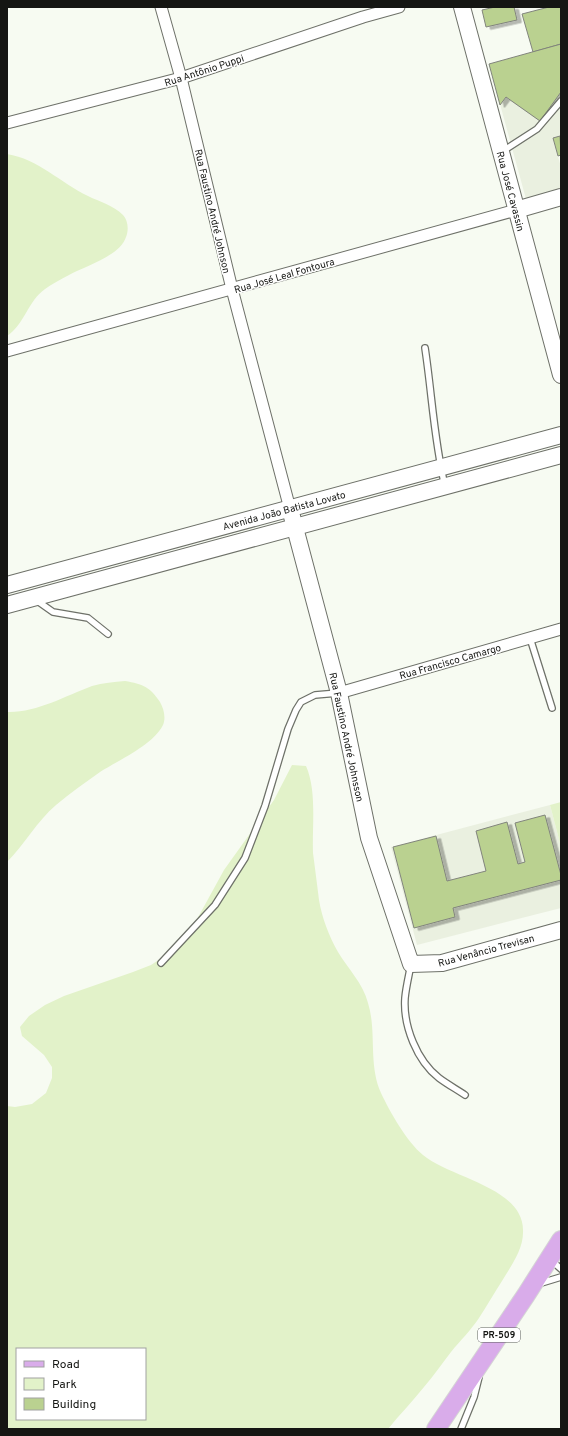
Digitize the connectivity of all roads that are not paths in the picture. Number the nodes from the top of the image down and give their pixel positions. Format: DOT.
graph roads {
  1 [pos="161,7"];
  2 [pos="399,7"];
  3 [pos="462,7"];
  4 [pos="181,78"];
  5 [pos="561,101"];
  6 [pos="7,123"];
  7 [pos="501,152"];
  8 [pos="561,197"];
  9 [pos="516,210"];
  10 [pos="232,289"];
  11 [pos="425,348"];
  12 [pos="7,351"];
  13 [pos="561,375"];
  14 [pos="561,435"];
  15 [pos="518,447"];
  16 [pos="561,456"];
  17 [pos="524,466"];
  18 [pos="441,468"];
  19 [pos="446,487"];
  20 [pos="290,509"];
  21 [pos="295,527"];
  22 [pos="7,585"];
  23 [pos="33,598"];
  24 [pos="7,605"];
  25 [pos="561,628"];
  26 [pos="108,634"];
  27 [pos="530,638"];
  28 [pos="339,693"];
  29 [pos="552,708"];
  30 [pos="561,930"];
  31 [pos="161,963"];
  32 [pos="411,964"];
  33 [pos="465,1095"];
  34 [pos="561,1240"];
  35 [pos="555,1264"];
  36 [pos="561,1277"];
  37 [pos="532,1286"];
  38 [pos="484,1358"];
  39 [pos="436,1429"];
  40 [pos="461,1429"];
  1 -- 4 [label="street, Rua Faustino André Johnson"];
  2 -- 4 [label="street, Rua Antônio Puppi"];
  3 -- 7 [label="street, Rua José Cavassin"];
  4 -- 6 [label="street, Rua Antônio Puppi"];
  4 -- 10 [label="street, Rua Faustino André Johnson"];
  5 -- 7 [label="lane"];
  7 -- 9 [label="street, Rua José Cavassin"];
  8 -- 9 [label="street, Rua José Leal Fontoura"];
  9 -- 10 [label="street, Rua José Leal Fontoura"];
  9 -- 13 [label="street, Rua José Cavassin"];
  10 -- 12 [label="street, Rua José Leal Fontoura"];
  10 -- 20 [label="street, Rua Faustino André Johnson"];
  11 -- 18 [label="lane"];
  14 -- 15 [label="street, Avenida João Batista Lovato"];
  15 -- 17 [label="street"];
  15 -- 18 [label="street, Avenida João Batista Lovato"];
  16 -- 17 [label="street, Avenida João Batista Lovato"];
  17 -- 19 [label="street, Avenida João Batista Lovato"];
  18 -- 19 [label="lane"];
  18 -- 20 [label="street, Avenida João Batista Lovato"];
  19 -- 21 [label="street, Avenida João Batista Lovato"];
  20 -- 21 [label="street, Rua Faustino André Johnsson"];
  20 -- 22 [label="street, Avenida João Batista Lovato"];
  21 -- 23 [label="street, Avenida João Batista Lovato"];
  21 -- 28 [label="street, Rua Faustino André Johnsson"];
  23 -- 24 [label="street, Avenida João Batista Lovato"];
  23 -- 26 [label="lane"];
  25 -- 27 [label="street, Rua Francisco Camargo"];
  27 -- 28 [label="street, Rua Francisco Camargo"];
  27 -- 29 [label="lane"];
  28 -- 31 [label="lane"];
  28 -- 32 [label="street, Rua Faustino André Johnsson"];
  30 -- 32 [label="street, Rua Venâncio Trevisan"];
  32 -- 33 [label="lane"];
  34 -- 35 [label="main road, PR-509"];
  35 -- 37 [label="main road, PR-509"];
  36 -- 37 [label="lane"];
  37 -- 38 [label="main road, PR-509"];
  38 -- 39 [label="main road, PR-509"];
  38 -- 40 [label="lane"];
}
